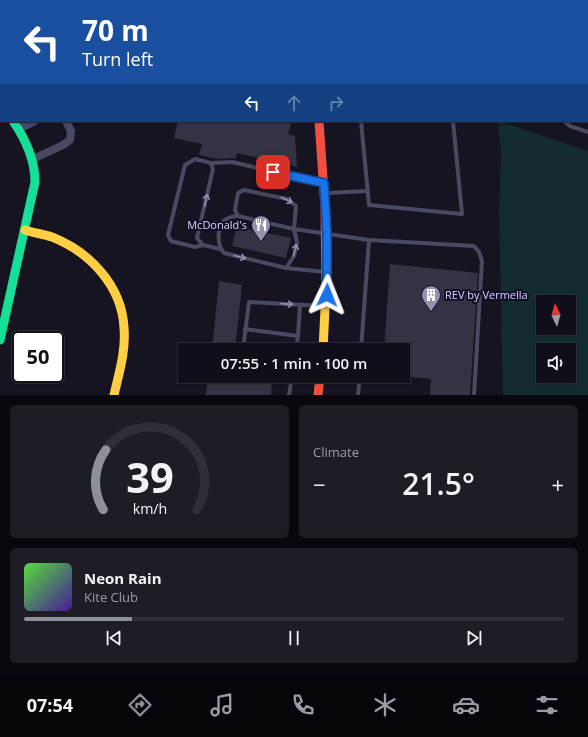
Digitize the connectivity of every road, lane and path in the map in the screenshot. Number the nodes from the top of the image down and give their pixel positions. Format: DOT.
graph roads {
  1 [pos="14,122"];
  2 [pos="33,122"];
  3 [pos="66,122"];
  4 [pos="319,122"];
  5 [pos="361,122"];
  6 [pos="453,122"];
  7 [pos="565,122"];
  8 [pos="19,129"];
  9 [pos="588,132"];
  10 [pos="33,159"];
  11 [pos="211,163"];
  12 [pos="324,183"];
  13 [pos="368,191"];
  14 [pos="325,193"];
  15 [pos="238,216"];
  16 [pos="294,229"];
  17 [pos="25,230"];
  18 [pos="327,234"];
  19 [pos="369,240"];
  20 [pos="203,245"];
  21 [pos="220,248"];
  22 [pos="286,268"];
  23 [pos="327,272"];
  24 [pos="300,305"];
  25 [pos="326,306"];
  26 [pos="246,329"];
  27 [pos="298,336"];
  28 [pos="0,340"];
  29 [pos="244,343"];
  30 [pos="297,343"];
  31 [pos="323,343"];
  32 [pos="362,343"];
  33 [pos="291,383"];
  34 [pos="319,383"];
  35 [pos="359,383"];
  36 [pos="114,395"];
  37 [pos="289,395"];
  38 [pos="318,395"];
  39 [pos="358,395"];
  40 [pos="474,395"];
  1 -- 8 [label="street"];
  2 -- 8 [label="street"];
  3 -- 10 [label="street"];
  4 -- 12 [label="street"];
  5 -- 13 [label="lane"];
  6 -- 13 [label="lane"];
  7 -- 9 [label="lane"];
  8 -- 10 [label="street"];
  10 -- 17 [label="street"];
  11 -- 12 [label="lane"];
  20 -- 11 [label="lane, one-way"];
  11 -- 20 [label="lane"];
  12 -- 14 [label="street"];
  13 -- 14 [label="lane"];
  14 -- 18 [label="street"];
  15 -- 16 [label="lane"];
  15 -- 16 [label="lane, one-way"];
  15 -- 21 [label="lane"];
  16 -- 18 [label="lane"];
  22 -- 16 [label="lane, one-way"];
  17 -- 28 [label="street"];
  17 -- 36 [label="street"];
  18 -- 19 [label="lane"];
  18 -- 23 [label="street"];
  19 -- 32 [label="lane"];
  19 -- 40 [label="lane"];
  20 -- 21 [label="lane"];
  21 -- 22 [label="lane, one-way"];
  22 -- 23 [label="lane"];
  23 -- 25 [label="street"];
  24 -- 25 [label="lane"];
  26 -- 24 [label="lane, one-way"];
  24 -- 27 [label="lane"];
  25 -- 31 [label="street"];
  26 -- 27 [label="lane"];
  26 -- 29 [label="lane"];
  27 -- 30 [label="lane"];
  33 -- 37 [label="lane"];
  34 -- 38 [label="street"];
  35 -- 39 [label="lane"];
}
